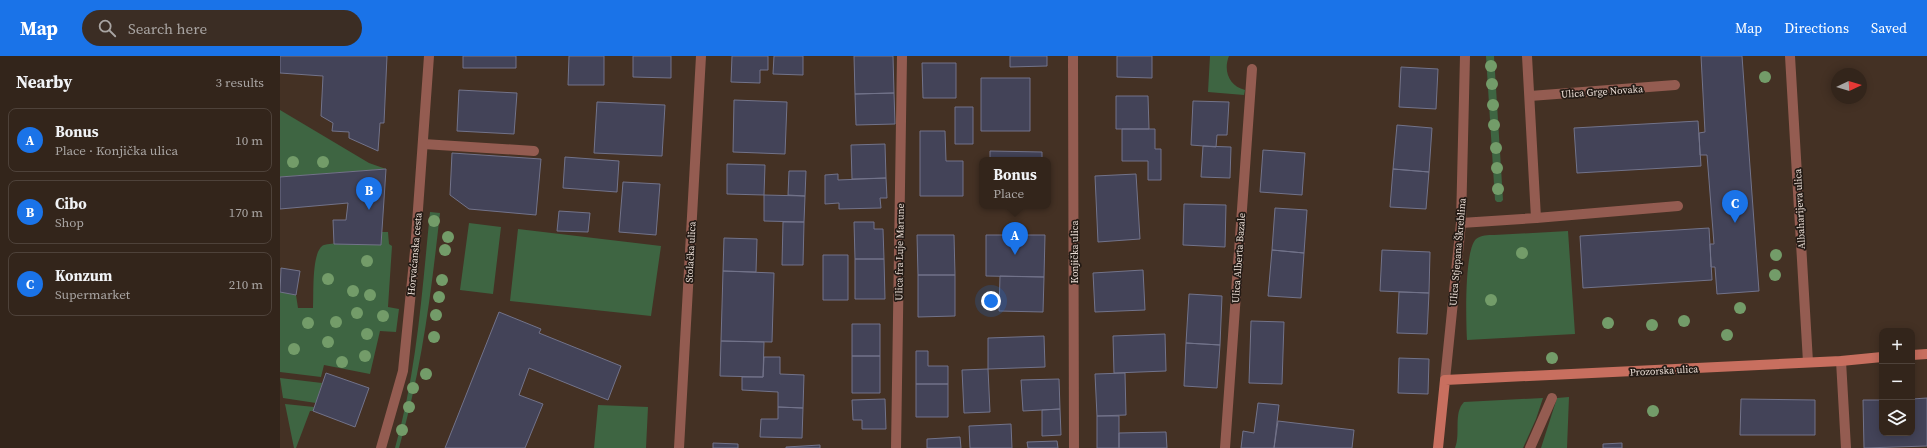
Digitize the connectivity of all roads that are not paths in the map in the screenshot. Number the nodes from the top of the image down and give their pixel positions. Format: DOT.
graph roads {
  1 [pos="429,56"];
  2 [pos="701,56"];
  3 [pos="902,56"];
  4 [pos="1073,56"];
  5 [pos="1465,56"];
  6 [pos="1527,56"];
  7 [pos="1790,56"];
  8 [pos="1252,69"];
  9 [pos="1675,85"];
  10 [pos="1530,96"];
  11 [pos="423,144"];
  12 [pos="534,151"];
  13 [pos="1678,206"];
  14 [pos="1536,218"];
  15 [pos="1462,223"];
  16 [pos="1927,354"];
  17 [pos="1915,355"];
  18 [pos="1879,357"];
  19 [pos="1841,361"];
  20 [pos="1808,362"];
  21 [pos="1445,380"];
  22 [pos="1552,398"];
  23 [pos="381,448"];
  24 [pos="679,448"];
  25 [pos="896,448"];
  26 [pos="1074,448"];
  27 [pos="1225,448"];
  28 [pos="1438,448"];
  29 [pos="1530,448"];
  30 [pos="1846,448"];
  1 -- 11 [label="street, Horvaćanska cesta"];
  2 -- 24 [label="street, Stolačka ulica"];
  3 -- 25 [label="street, Ulica fra Luje Marune"];
  4 -- 26 [label="street, Konjička ulica"];
  5 -- 15 [label="street, Ulica Stjepana Škreblina"];
  6 -- 10 [label="street"];
  7 -- 20 [label="street, Albaharijeva ulica"];
  8 -- 27 [label="street, Ulica Alberta Bazale"];
  9 -- 10 [label="street, Ulica Grge Novaka"];
  10 -- 14 [label="street"];
  11 -- 12 [label="street"];
  11 -- 23 [label="street, Horvaćanska cesta"];
  13 -- 14 [label="street"];
  14 -- 15 [label="street"];
  15 -- 21 [label="street, Ulica Stjepana Škreblina"];
  16 -- 17 [label="street"];
  18 -- 19 [label="street, Prozorska ulica"];
  19 -- 20 [label="street, Prozorska ulica"];
  19 -- 30 [label="street"];
  20 -- 21 [label="street, Prozorska ulica"];
  21 -- 28 [label="street, Ulica Stjepana Škreblina"];
  22 -- 29 [label="street"];
}
